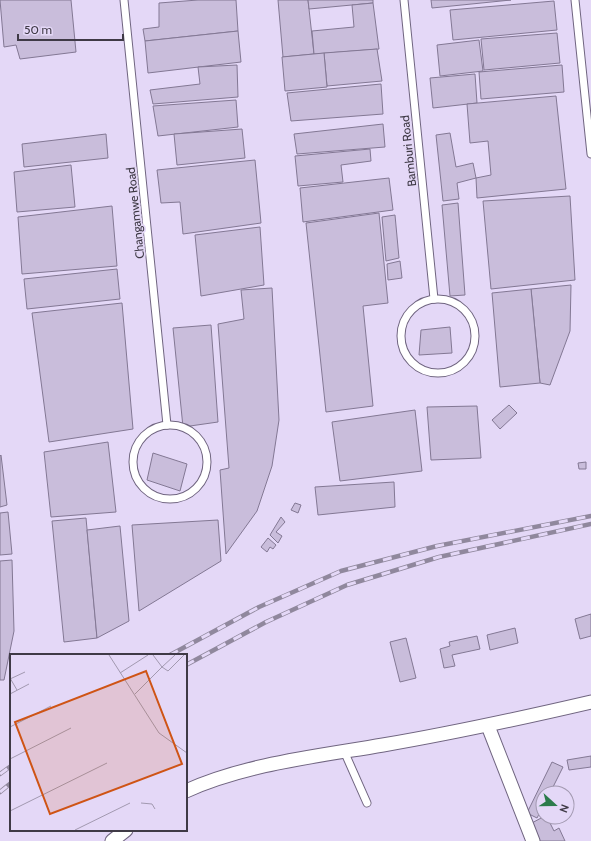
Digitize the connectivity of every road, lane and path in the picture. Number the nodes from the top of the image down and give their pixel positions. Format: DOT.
graph roads {
  1 [pos="124,0"];
  2 [pos="404,0"];
  3 [pos="575,0"];
  4 [pos="591,154"];
  5 [pos="434,299"];
  6 [pos="167,425"];
  7 [pos="591,702"];
  8 [pos="488,726"];
  9 [pos="344,751"];
  10 [pos="187,792"];
  11 [pos="368,803"];
  12 [pos="125,831"];
  13 [pos="112,841"];
  14 [pos="533,841"];
  1 -- 6 [label="lane, Changamwe Road"];
  2 -- 5 [label="lane, Bamburi Road"];
  3 -- 4 [label="lane"];
  5 -- 5 [label="lane"];
  6 -- 6 [label="lane"];
  7 -- 8 [label="street"];
  8 -- 9 [label="street"];
  8 -- 14 [label="street"];
  9 -- 10 [label="street"];
  9 -- 11 [label="lane"];
  12 -- 13 [label="street"];
}
